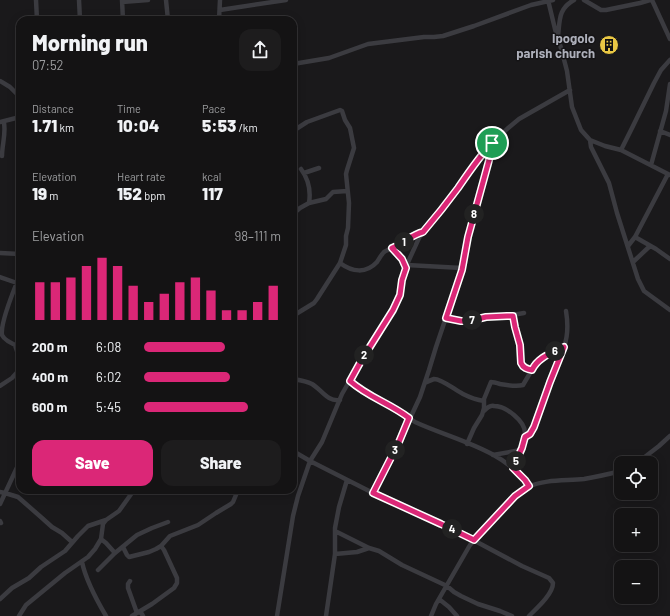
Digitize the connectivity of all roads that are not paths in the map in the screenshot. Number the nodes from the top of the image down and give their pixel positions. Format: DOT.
graph roads {
  1 [pos="36,0"];
  2 [pos="79,0"];
  3 [pos="148,0"];
  4 [pos="166,0"];
  5 [pos="220,0"];
  6 [pos="284,0"];
  7 [pos="550,0"];
  8 [pos="574,0"];
  9 [pos="584,0"];
  10 [pos="651,0"];
  11 [pos="122,1"];
  12 [pos="220,10"];
  13 [pos="37,16"];
  14 [pos="80,16"];
  15 [pos="123,16"];
  16 [pos="168,16"];
  17 [pos="219,16"];
  18 [pos="558,39"];
  19 [pos="670,39"];
  20 [pos="670,60"];
  21 [pos="297,63"];
  22 [pos="0,81"];
  23 [pos="670,84"];
  24 [pos="570,90"];
  25 [pos="16,93"];
  26 [pos="16,118"];
  27 [pos="3,122"];
  28 [pos="297,128"];
  29 [pos="0,129"];
  30 [pos="660,131"];
  31 [pos="670,135"];
  32 [pos="590,140"];
  33 [pos="492,143"];
  34 [pos="621,150"];
  35 [pos="2,156"];
  36 [pos="651,165"];
  37 [pos="319,168"];
  38 [pos="669,175"];
  39 [pos="347,191"];
  40 [pos="309,204"];
  41 [pos="297,211"];
  42 [pos="423,232"];
  43 [pos="635,237"];
  44 [pos="628,246"];
  45 [pos="650,246"];
  46 [pos="392,248"];
  47 [pos="0,253"];
  48 [pos="16,254"];
  49 [pos="670,259"];
  50 [pos="633,262"];
  51 [pos="340,263"];
  52 [pos="406,266"];
  53 [pos="462,268"];
  54 [pos="0,277"];
  55 [pos="16,283"];
  56 [pos="16,285"];
  57 [pos="670,310"];
  58 [pos="566,311"];
  59 [pos="297,313"];
  60 [pos="524,313"];
  61 [pos="513,316"];
  62 [pos="446,318"];
  63 [pos="2,319"];
  64 [pos="16,345"];
  65 [pos="564,347"];
  66 [pos="532,370"];
  67 [pos="16,374"];
  68 [pos="297,380"];
  69 [pos="350,381"];
  70 [pos="425,383"];
  71 [pos="0,386"];
  72 [pos="340,400"];
  73 [pos="484,401"];
  74 [pos="484,411"];
  75 [pos="409,418"];
  76 [pos="670,436"];
  77 [pos="525,437"];
  78 [pos="466,444"];
  79 [pos="521,450"];
  80 [pos="297,453"];
  81 [pos="493,455"];
  82 [pos="647,456"];
  83 [pos="310,461"];
  84 [pos="16,468"];
  85 [pos="513,468"];
  86 [pos="614,473"];
  87 [pos="347,480"];
  88 [pos="529,486"];
  89 [pos="3,492"];
  90 [pos="373,493"];
  91 [pos="131,494"];
  92 [pos="236,494"];
  93 [pos="0,504"];
  94 [pos="106,520"];
  95 [pos="168,522"];
  96 [pos="335,531"];
  97 [pos="101,539"];
  98 [pos="474,540"];
  99 [pos="72,542"];
  100 [pos="161,546"];
  101 [pos="123,547"];
  102 [pos="369,548"];
  103 [pos="115,553"];
  104 [pos="335,554"];
  105 [pos="82,562"];
  106 [pos="98,570"];
  107 [pos="130,581"];
  108 [pos="447,586"];
  109 [pos="0,599"];
  110 [pos="440,599"];
  111 [pos="139,612"];
  112 [pos="19,616"];
  113 [pos="106,616"];
  114 [pos="132,616"];
  115 [pos="143,616"];
  116 [pos="277,616"];
  117 [pos="326,616"];
  118 [pos="431,616"];
  119 [pos="457,616"];
  120 [pos="512,616"];
  121 [pos="529,616"];
  1 -- 13 [label="street"];
  2 -- 14 [label="street"];
  3 -- 11 [label="street"];
  4 -- 16 [label="street"];
  5 -- 12 [label="street"];
  6 -- 12 [label="street"];
  7 -- 18 [label="street"];
  7 -- 21 [label="street"];
  8 -- 18 [label="street"];
  9 -- 10 [label="street"];
  10 -- 19 [label="street"];
  11 -- 15 [label="street"];
  12 -- 17 [label="street"];
  18 -- 24 [label="street"];
  20 -- 34 [label="street"];
  22 -- 25 [label="street"];
  23 -- 30 [label="street"];
  24 -- 32 [label="street"];
  24 -- 33 [label="street"];
  26 -- 27 [label="street"];
  27 -- 29 [label="street"];
  27 -- 35 [label="street"];
  28 -- 39 [label="street"];
  30 -- 31 [label="street"];
  30 -- 36 [label="street"];
  32 -- 34 [label="street"];
  32 -- 44 [label="street"];
  33 -- 42 [label="street"];
  33 -- 53 [label="street"];
  34 -- 36 [label="street"];
  36 -- 38 [label="street"];
  37 -- 40 [label="street"];
  38 -- 43 [label="street"];
  39 -- 40 [label="street"];
  39 -- 51 [label="street"];
  40 -- 41 [label="street"];
  42 -- 46 [label="street"];
  42 -- 52 [label="street"];
  43 -- 44 [label="street"];
  43 -- 45 [label="street"];
  44 -- 50 [label="street"];
  45 -- 49 [label="street"];
  45 -- 50 [label="street"];
  46 -- 51 [label="street"];
  46 -- 52 [label="street"];
  47 -- 48 [label="street"];
  50 -- 57 [label="street"];
  51 -- 59 [label="street"];
  52 -- 53 [label="street"];
  52 -- 69 [label="street"];
  53 -- 62 [label="street"];
  54 -- 55 [label="street"];
  56 -- 63 [label="street"];
  58 -- 65 [label="street"];
  60 -- 61 [label="street"];
  61 -- 62 [label="street"];
  61 -- 66 [label="street"];
  62 -- 70 [label="street"];
  63 -- 64 [label="street"];
  65 -- 66 [label="street"];
  65 -- 77 [label="street"];
  66 -- 73 [label="street"];
  67 -- 71 [label="street"];
  68 -- 72 [label="street"];
  69 -- 72 [label="street"];
  69 -- 75 [label="street"];
  70 -- 73 [label="street"];
  70 -- 75 [label="street"];
  72 -- 83 [label="street"];
  73 -- 74 [label="street"];
  74 -- 77 [label="street"];
  74 -- 78 [label="street"];
  75 -- 78 [label="street"];
  75 -- 90 [label="street"];
  76 -- 82 [label="street"];
  77 -- 79 [label="street"];
  78 -- 81 [label="street"];
  79 -- 81 [label="street"];
  79 -- 85 [label="street"];
  80 -- 83 [label="street"];
  81 -- 85 [label="street"];
  83 -- 87 [label="street"];
  83 -- 116 [label="street"];
  84 -- 89 [label="street"];
  85 -- 88 [label="street"];
  86 -- 88 [label="street"];
  87 -- 90 [label="street"];
  87 -- 96 [label="street"];
  88 -- 98 [label="street"];
  89 -- 93 [label="street"];
  89 -- 99 [label="street"];
  90 -- 98 [label="street"];
  91 -- 94 [label="street"];
  92 -- 100 [label="street"];
  94 -- 97 [label="street"];
  94 -- 99 [label="street"];
  95 -- 101 [label="street"];
  96 -- 102 [label="street"];
  96 -- 104 [label="street"];
  97 -- 103 [label="street"];
  97 -- 105 [label="street"];
  98 -- 108 [label="street"];
  98 -- 121 [label="street"];
  99 -- 109 [label="street"];
  100 -- 101 [label="street"];
  100 -- 111 [label="street"];
  101 -- 103 [label="street"];
  102 -- 104 [label="street"];
  102 -- 108 [label="street"];
  103 -- 106 [label="street"];
  104 -- 117 [label="street"];
  105 -- 112 [label="street"];
  105 -- 113 [label="street"];
  107 -- 111 [label="street"];
  108 -- 110 [label="street"];
  108 -- 120 [label="street"];
  110 -- 118 [label="street"];
  110 -- 119 [label="street"];
  111 -- 114 [label="street"];
  111 -- 115 [label="street"];
}
